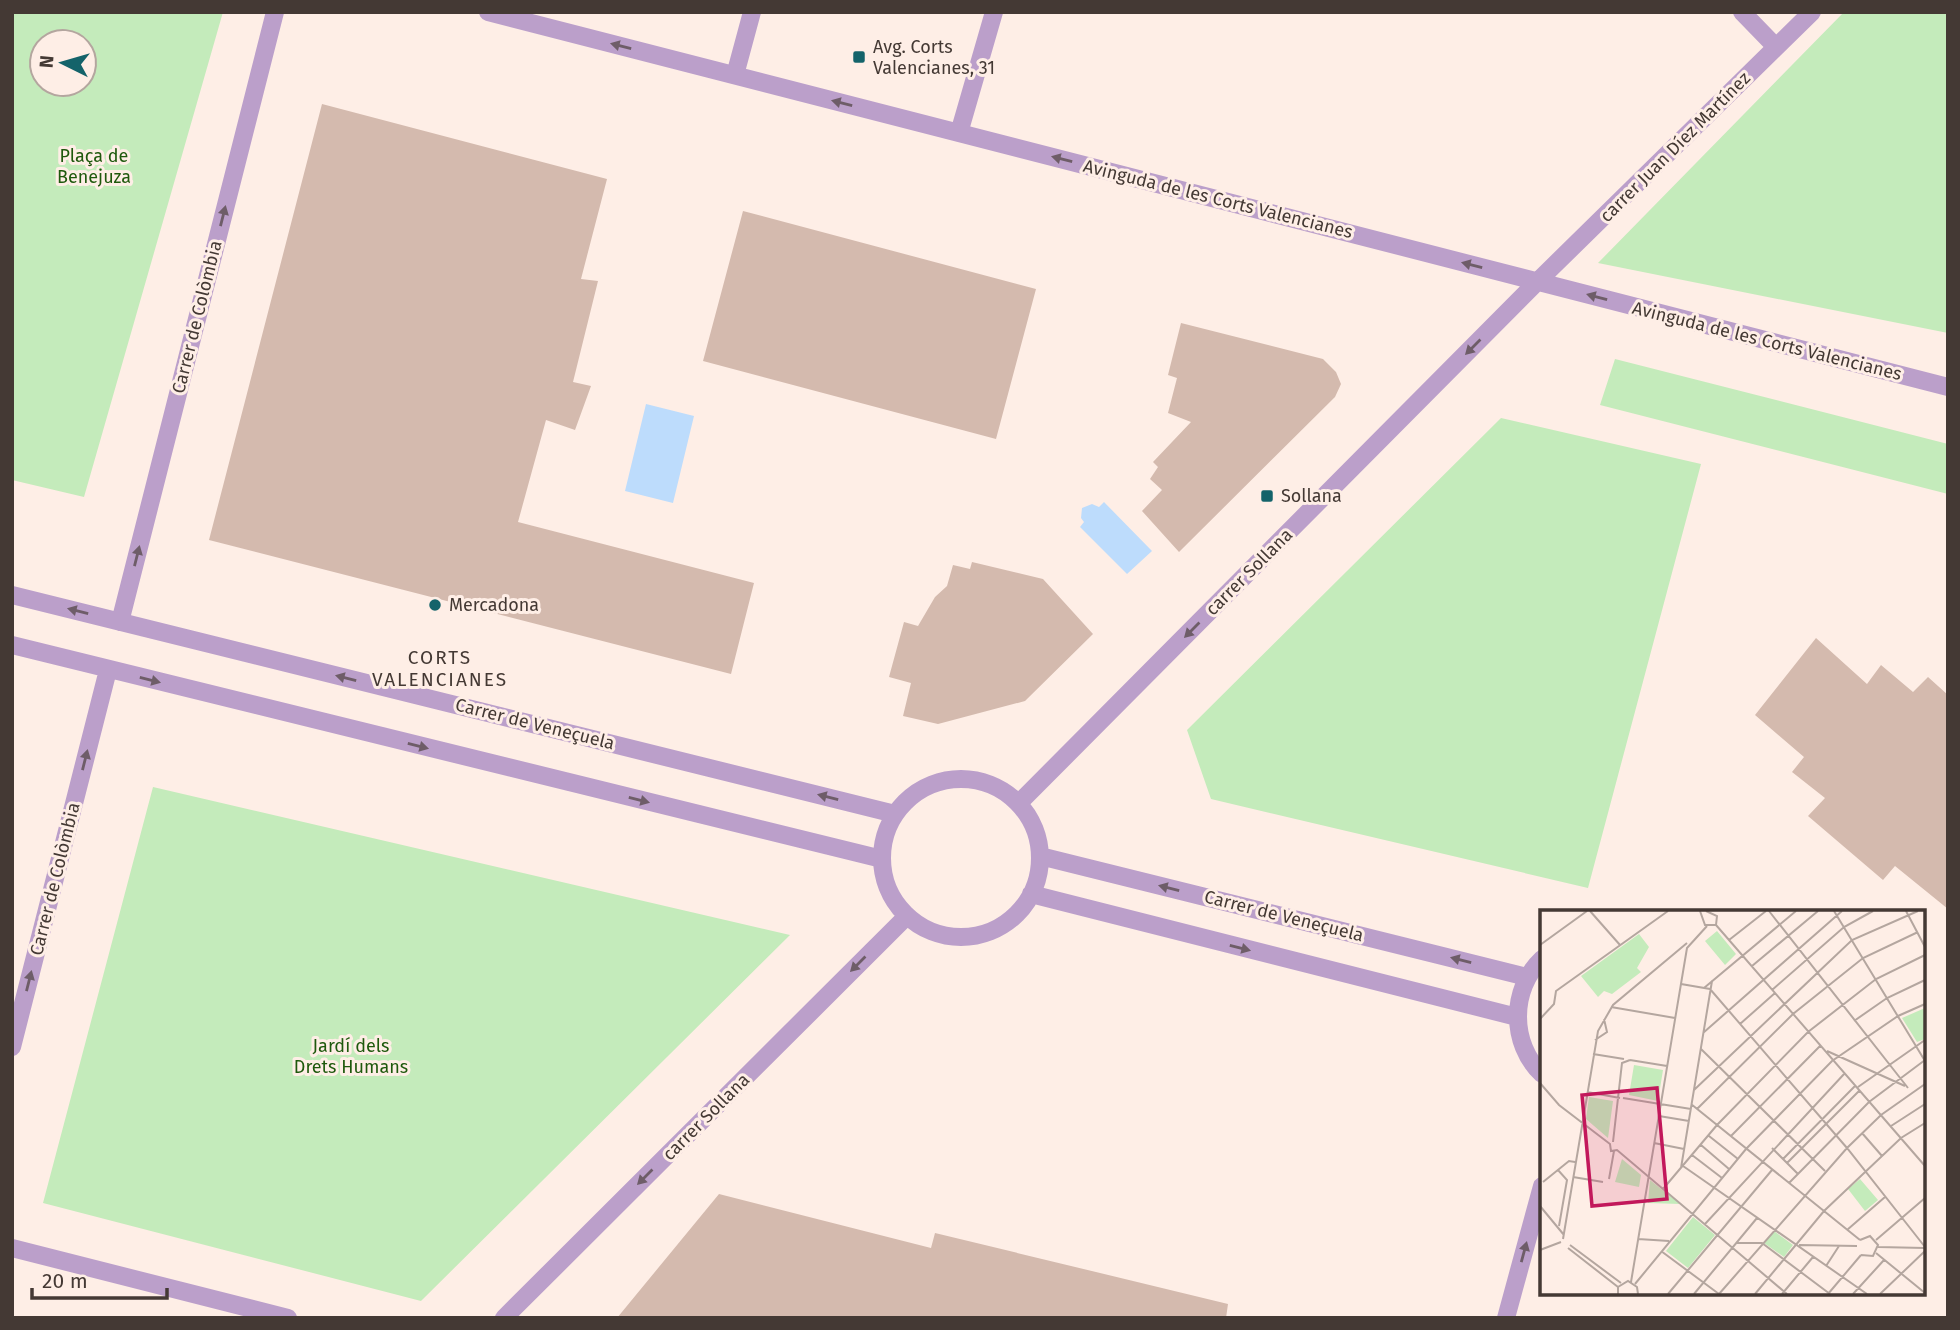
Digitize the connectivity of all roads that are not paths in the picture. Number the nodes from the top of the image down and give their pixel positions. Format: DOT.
graph roads {
  1 [pos="275,12"];
  2 [pos="490,12"];
  3 [pos="752,12"];
  4 [pos="994,12"];
  5 [pos="1742,12"];
  6 [pos="1812,12"];
  7 [pos="1776,47"];
  8 [pos="735,75"];
  9 [pos="959,133"];
  10 [pos="1538,281"];
  11 [pos="1948,387"];
  12 [pos="12,595"];
  13 [pos="120,622"];
  14 [pos="12,645"];
  15 [pos="108,670"];
  16 [pos="1018,803"];
  17 [pos="895,814"];
  18 [pos="1040,856"];
  19 [pos="882,859"];
  20 [pos="1031,894"];
  21 [pos="907,916"];
  22 [pos="1540,961"];
  23 [pos="1527,977"];
  24 [pos="1517,1017"];
  25 [pos="12,1047"];
  26 [pos="1540,1072"];
  27 [pos="1540,1192"];
  28 [pos="12,1248"];
  29 [pos="288,1318"];
  30 [pos="504,1318"];
  31 [pos="1506,1318"];
  13 -- 1 [label="street, Carrer de Colòmbia, one-way"];
  8 -- 2 [label="street, Avinguda de les Corts Valencianes, one-way"];
  3 -- 8 [label="street"];
  4 -- 9 [label="street"];
  5 -- 7 [label="street"];
  6 -- 7 [label="street, carrer Juan Díez Martínez"];
  7 -- 10 [label="street, carrer Juan Díez Martínez"];
  9 -- 8 [label="street, Avinguda de les Corts Valencianes, one-way"];
  10 -- 9 [label="street, Avinguda de les Corts Valencianes, one-way"];
  11 -- 10 [label="street, Avinguda de les Corts Valencianes, one-way"];
  10 -- 16 [label="street, carrer Sollana, one-way"];
  13 -- 12 [label="street, Carrer de Veneçuela, one-way"];
  17 -- 13 [label="street, Carrer de Veneçuela, one-way"];
  14 -- 15 [label="street"];
  15 -- 19 [label="street, one-way"];
  25 -- 15 [label="street, Carrer de Colòmbia, one-way"];
  16 -- 17 [label="street"];
  16 -- 18 [label="street"];
  17 -- 19 [label="street"];
  18 -- 20 [label="street"];
  23 -- 18 [label="street, Carrer de Veneçuela, one-way"];
  19 -- 21 [label="street"];
  20 -- 21 [label="street"];
  20 -- 24 [label="street, one-way"];
  21 -- 30 [label="street, carrer Sollana, one-way"];
  22 -- 23 [label="street"];
  23 -- 24 [label="street"];
  24 -- 26 [label="street"];
  31 -- 27 [label="street, one-way"];
  28 -- 29 [label="street"];
}
